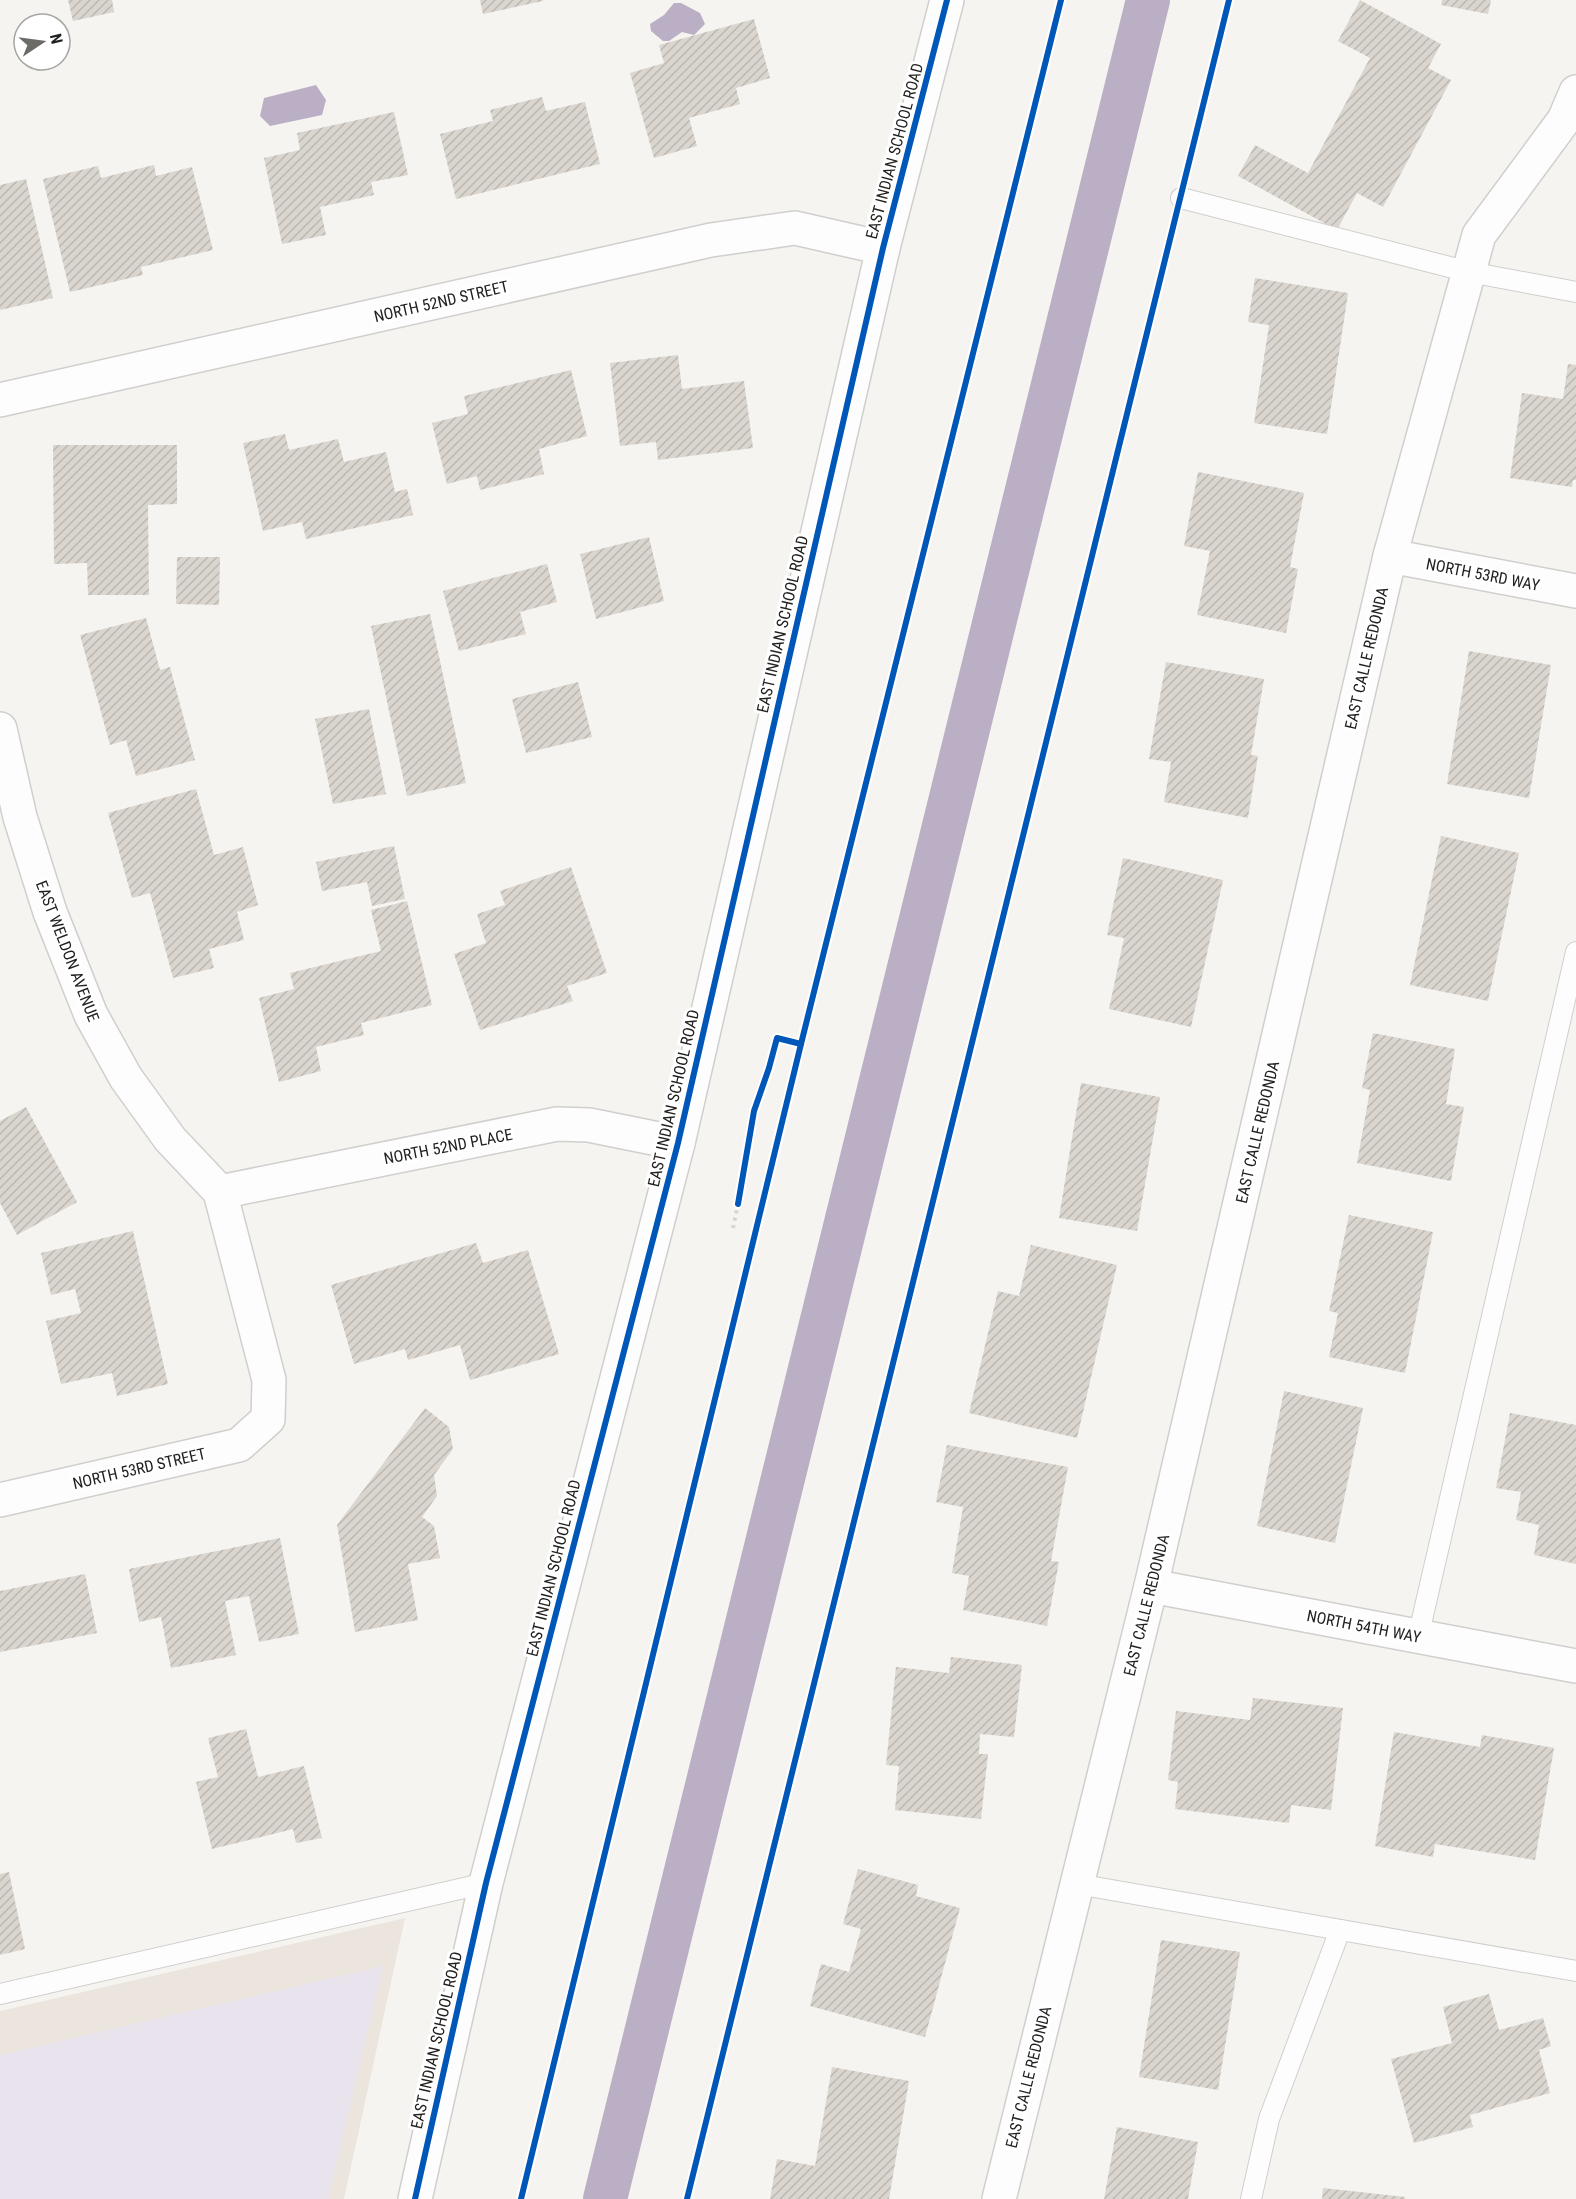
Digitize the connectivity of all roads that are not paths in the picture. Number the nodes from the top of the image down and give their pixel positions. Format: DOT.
graph roads {
  1 [pos="947,0"];
  2 [pos="1576,92"];
  3 [pos="1181,198"];
  4 [pos="883,249"];
  5 [pos="1469,272"];
  6 [pos="1576,292"];
  7 [pos="0,400"];
  8 [pos="1390,556"];
  9 [pos="1576,591"];
  10 [pos="0,729"];
  11 [pos="1576,952"];
  12 [pos="678,1143"];
  13 [pos="220,1192"];
  14 [pos="268,1419"];
  15 [pos="0,1500"];
  16 [pos="1151,1586"];
  17 [pos="1418,1637"];
  18 [pos="1576,1666"];
  19 [pos="486,1883"];
  20 [pos="1077,1884"];
  21 [pos="1340,1930"];
  22 [pos="1576,1971"];
  23 [pos="0,1994"];
  24 [pos="415,2199"];
  25 [pos="999,2199"];
  26 [pos="1251,2199"];
  1 -- 4 [label="street, EAST INDIAN SCHOOL ROAD"];
  2 -- 5 [label="street, EAST CALLE REDONDA"];
  3 -- 5 [label="lane"];
  4 -- 7 [label="street, NORTH 52ND STREET"];
  4 -- 12 [label="street, EAST INDIAN SCHOOL ROAD"];
  5 -- 6 [label="lane"];
  5 -- 8 [label="street, EAST CALLE REDONDA"];
  8 -- 9 [label="street, NORTH 53RD WAY"];
  8 -- 16 [label="street, EAST CALLE REDONDA"];
  10 -- 13 [label="street, EAST WELDON AVENUE"];
  11 -- 17 [label="lane"];
  12 -- 13 [label="street, NORTH 52ND PLACE"];
  12 -- 19 [label="street, EAST INDIAN SCHOOL ROAD"];
  13 -- 14 [label="street, EAST WELDON AVENUE"];
  14 -- 15 [label="street, NORTH 53RD STREET"];
  16 -- 17 [label="street, NORTH 54TH WAY"];
  16 -- 20 [label="street, EAST CALLE REDONDA"];
  17 -- 18 [label="street, NORTH 54TH WAY"];
  19 -- 23 [label="lane"];
  19 -- 24 [label="street, EAST INDIAN SCHOOL ROAD"];
  20 -- 21 [label="lane"];
  20 -- 25 [label="street, EAST CALLE REDONDA"];
  21 -- 22 [label="lane"];
  21 -- 26 [label="lane"];
}
